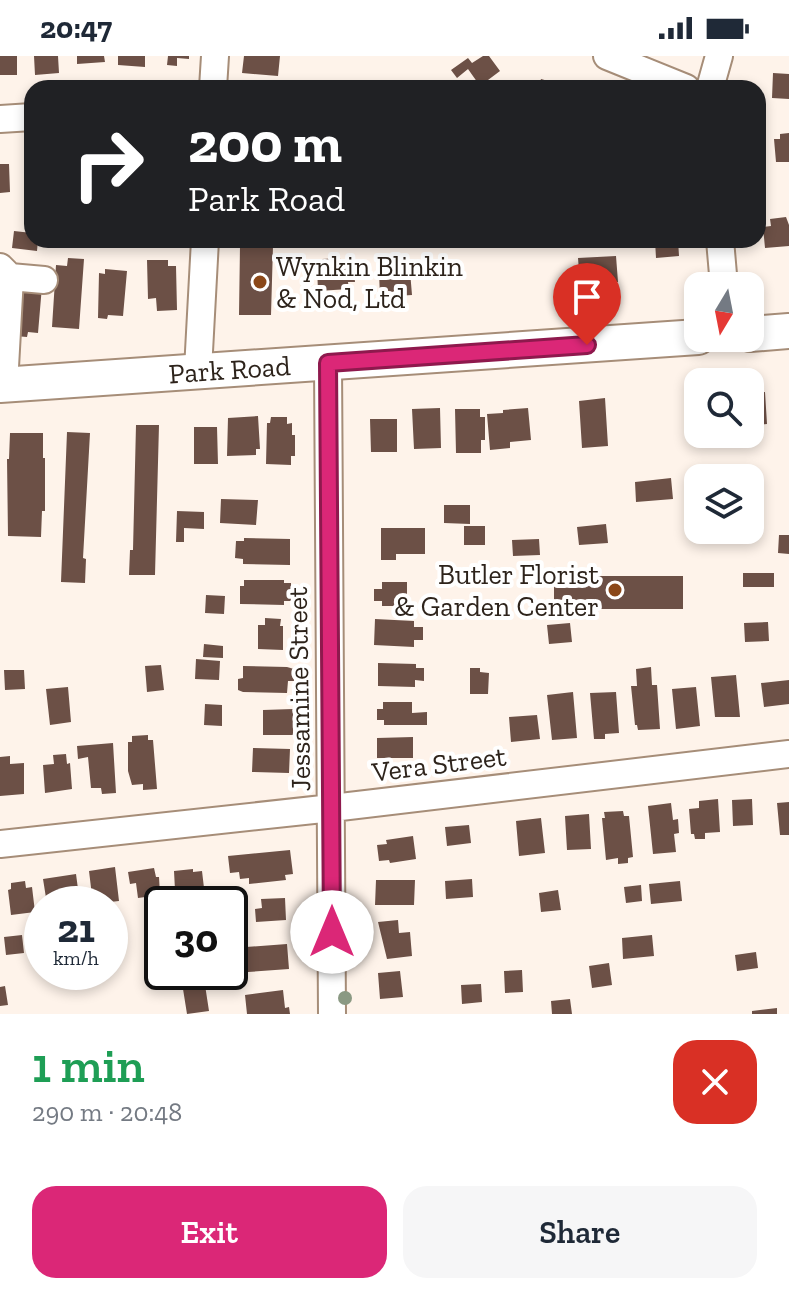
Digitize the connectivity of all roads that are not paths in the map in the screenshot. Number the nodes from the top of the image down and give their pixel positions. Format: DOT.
graph roads {
  1 [pos="215,56"];
  2 [pos="607,56"];
  3 [pos="719,56"];
  4 [pos="214,80"];
  5 [pos="666,80"];
  6 [pos="712,80"];
  7 [pos="24,118"];
  8 [pos="0,119"];
  9 [pos="205,248"];
  10 [pos="721,248"];
  11 [pos="5,272"];
  12 [pos="723,272"];
  13 [pos="44,280"];
  14 [pos="789,331"];
  15 [pos="764,333"];
  16 [pos="684,338"];
  17 [pos="328,363"];
  18 [pos="198,370"];
  19 [pos="2,385"];
  20 [pos="789,754"];
  21 [pos="332,808"];
  22 [pos="0,844"];
  23 [pos="332,1014"];
  1 -- 4 [label="street"];
  2 -- 5 [label="street"];
  3 -- 6 [label="street"];
  7 -- 8 [label="street"];
  9 -- 18 [label="street"];
  10 -- 12 [label="street"];
  11 -- 13 [label="street"];
  11 -- 19 [label="street"];
  14 -- 15 [label="main road"];
  16 -- 17 [label="main road, Park Road"];
  17 -- 18 [label="main road, Park Road"];
  17 -- 21 [label="street, Jessamine Street"];
  18 -- 19 [label="main road, Park Road"];
  20 -- 21 [label="street, Vera Street"];
  21 -- 22 [label="street, Vera Street"];
  21 -- 23 [label="street, Jessamine Street"];
}
